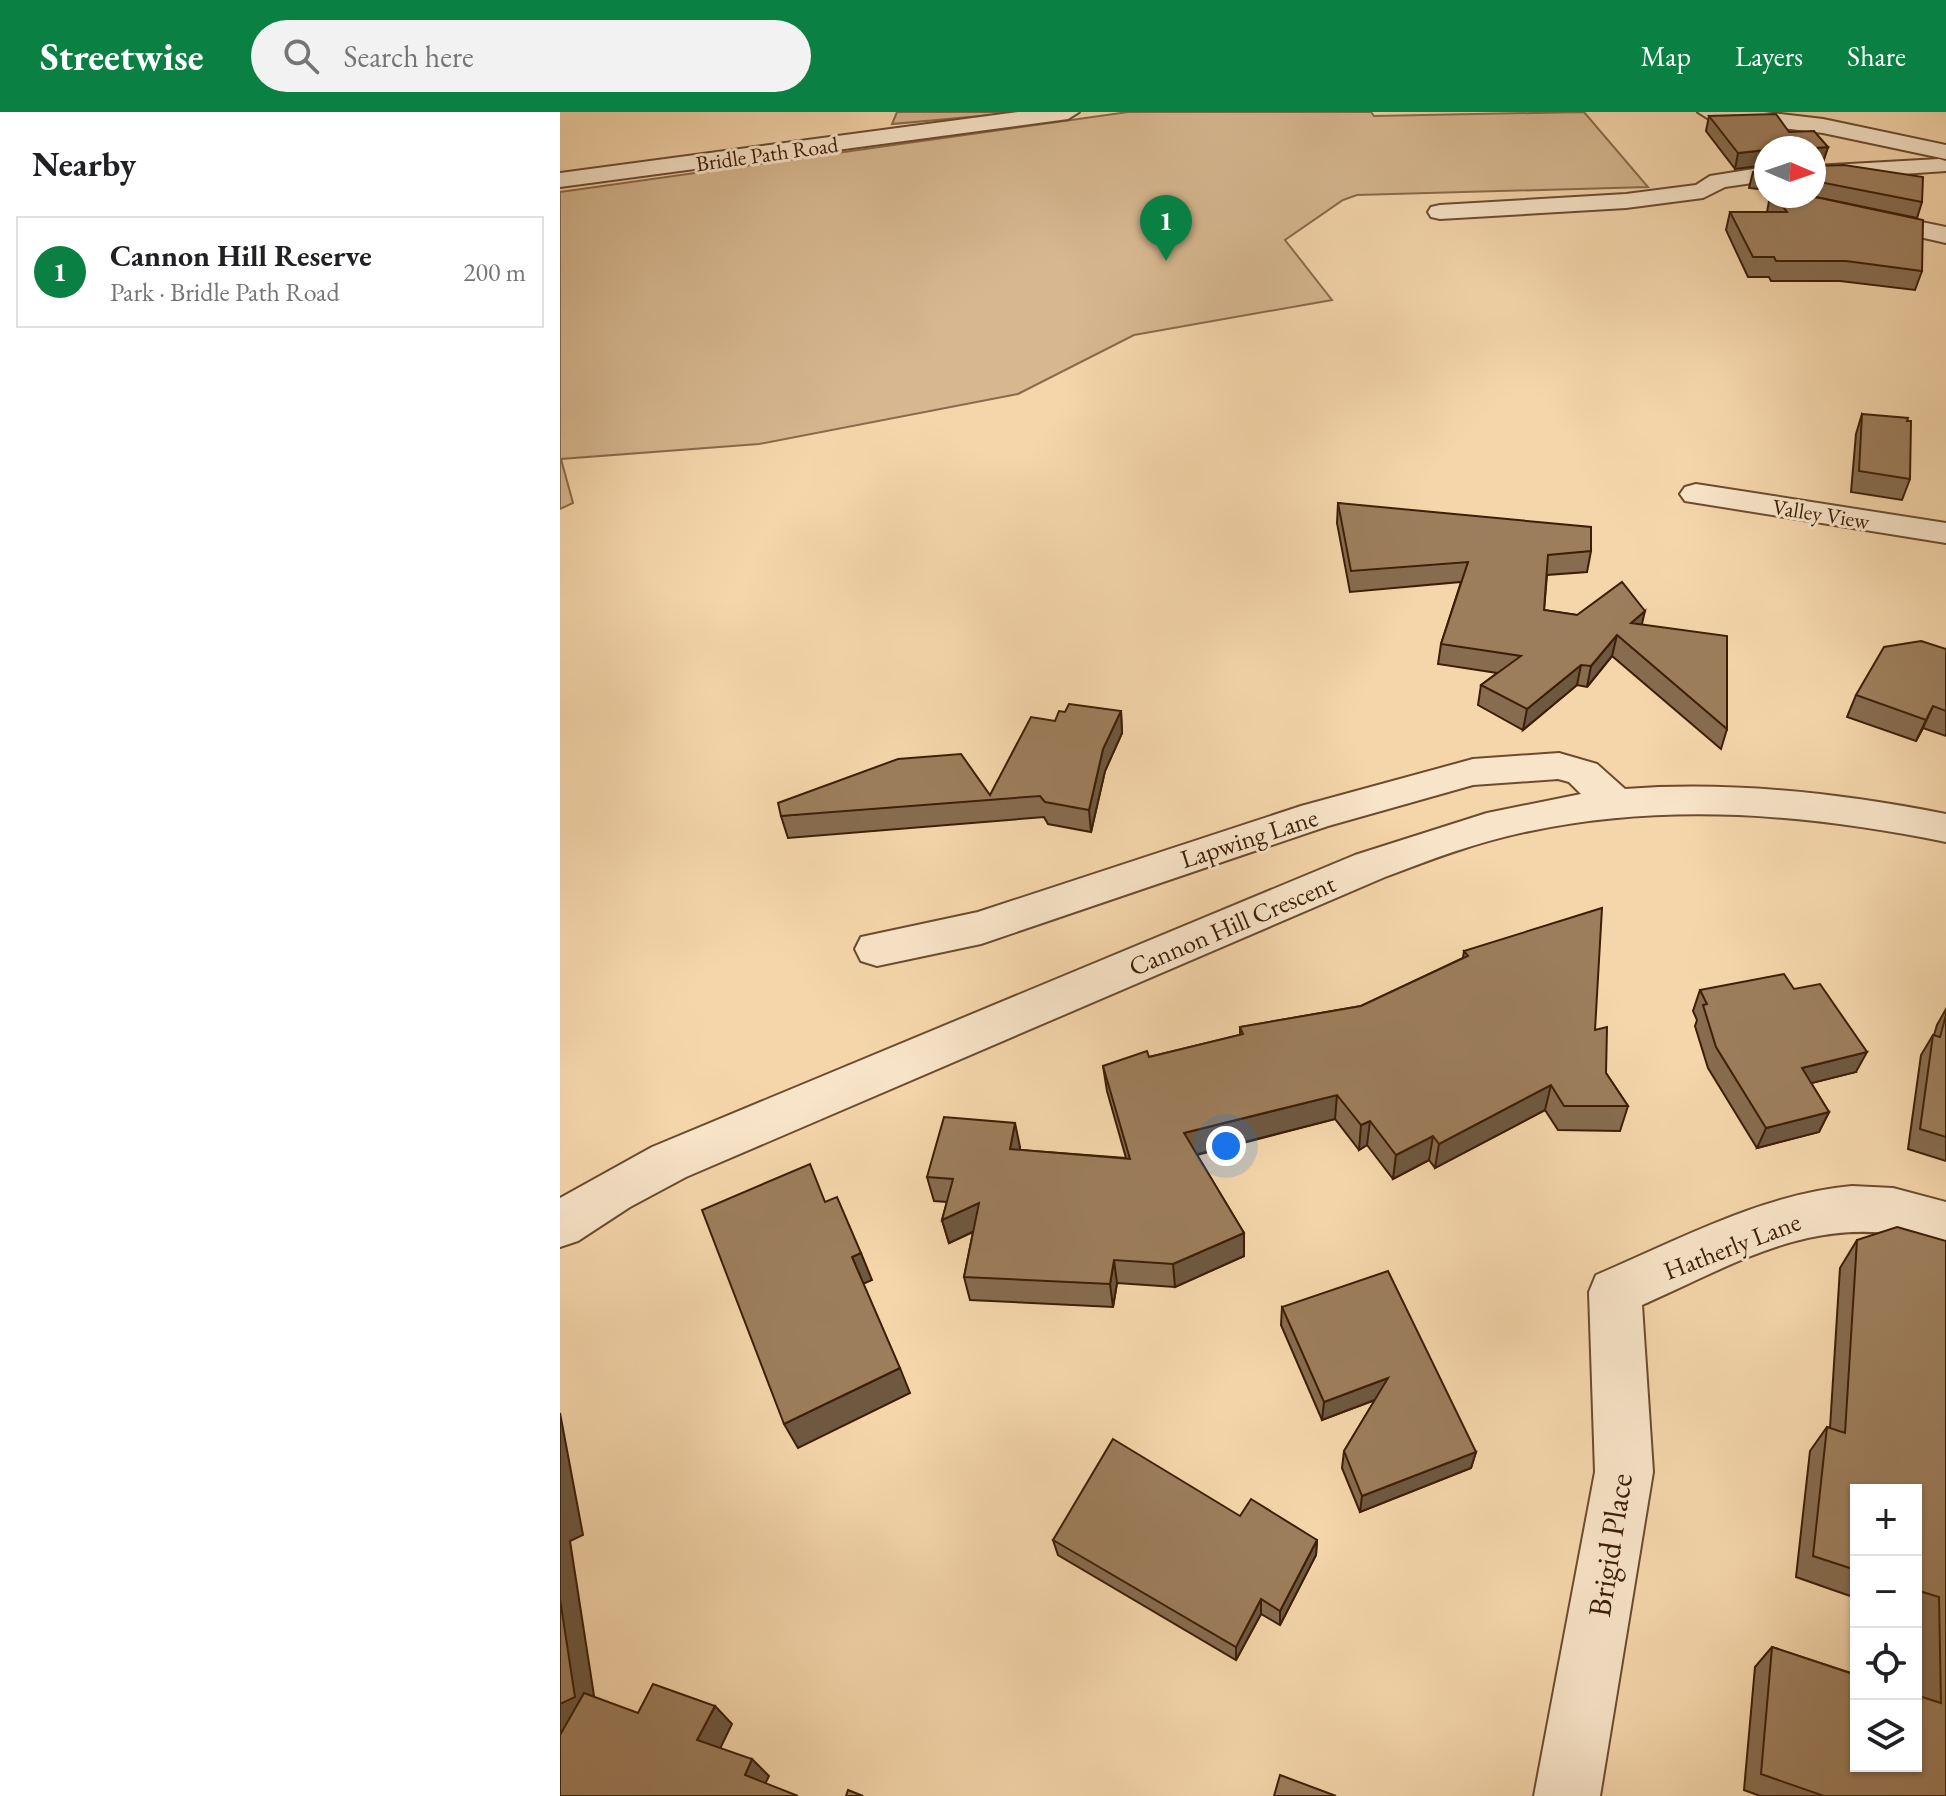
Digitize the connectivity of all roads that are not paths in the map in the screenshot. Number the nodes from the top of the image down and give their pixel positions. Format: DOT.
graph roads {
  1 [pos="1068,112"];
  2 [pos="1709,112"];
  3 [pos="1946,152"];
  4 [pos="1946,166"];
  5 [pos="1826,172"];
  6 [pos="1754,176"];
  7 [pos="560,180"];
  8 [pos="1703,191"];
  9 [pos="1754,200"];
  10 [pos="1440,212"];
  11 [pos="1843,213"];
  12 [pos="1946,235"];
  13 [pos="1877,245"];
  14 [pos="1946,250"];
  15 [pos="1696,494"];
  16 [pos="1946,533"];
  17 [pos="1616,804"];
  18 [pos="1946,828"];
  19 [pos="877,949"];
  20 [pos="1946,1224"];
  21 [pos="560,1225"];
  22 [pos="1615,1292"];
  23 [pos="1567,1796"];
  1 -- 7 [label="street, Bridle Path Road"];
  2 -- 3 [label="street"];
  4 -- 5 [label="street"];
  6 -- 8 [label="street"];
  8 -- 9 [label="street"];
  8 -- 10 [label="street"];
  11 -- 12 [label="street"];
  13 -- 14 [label="street"];
  15 -- 16 [label="street, Valley View"];
  17 -- 18 [label="street, Cannon Hill Crescent"];
  17 -- 19 [label="street, Lapwing Lane"];
  17 -- 21 [label="street, Cannon Hill Crescent"];
  20 -- 22 [label="street, Hatherly Lane"];
  22 -- 23 [label="street, Brigid Place"];
}
